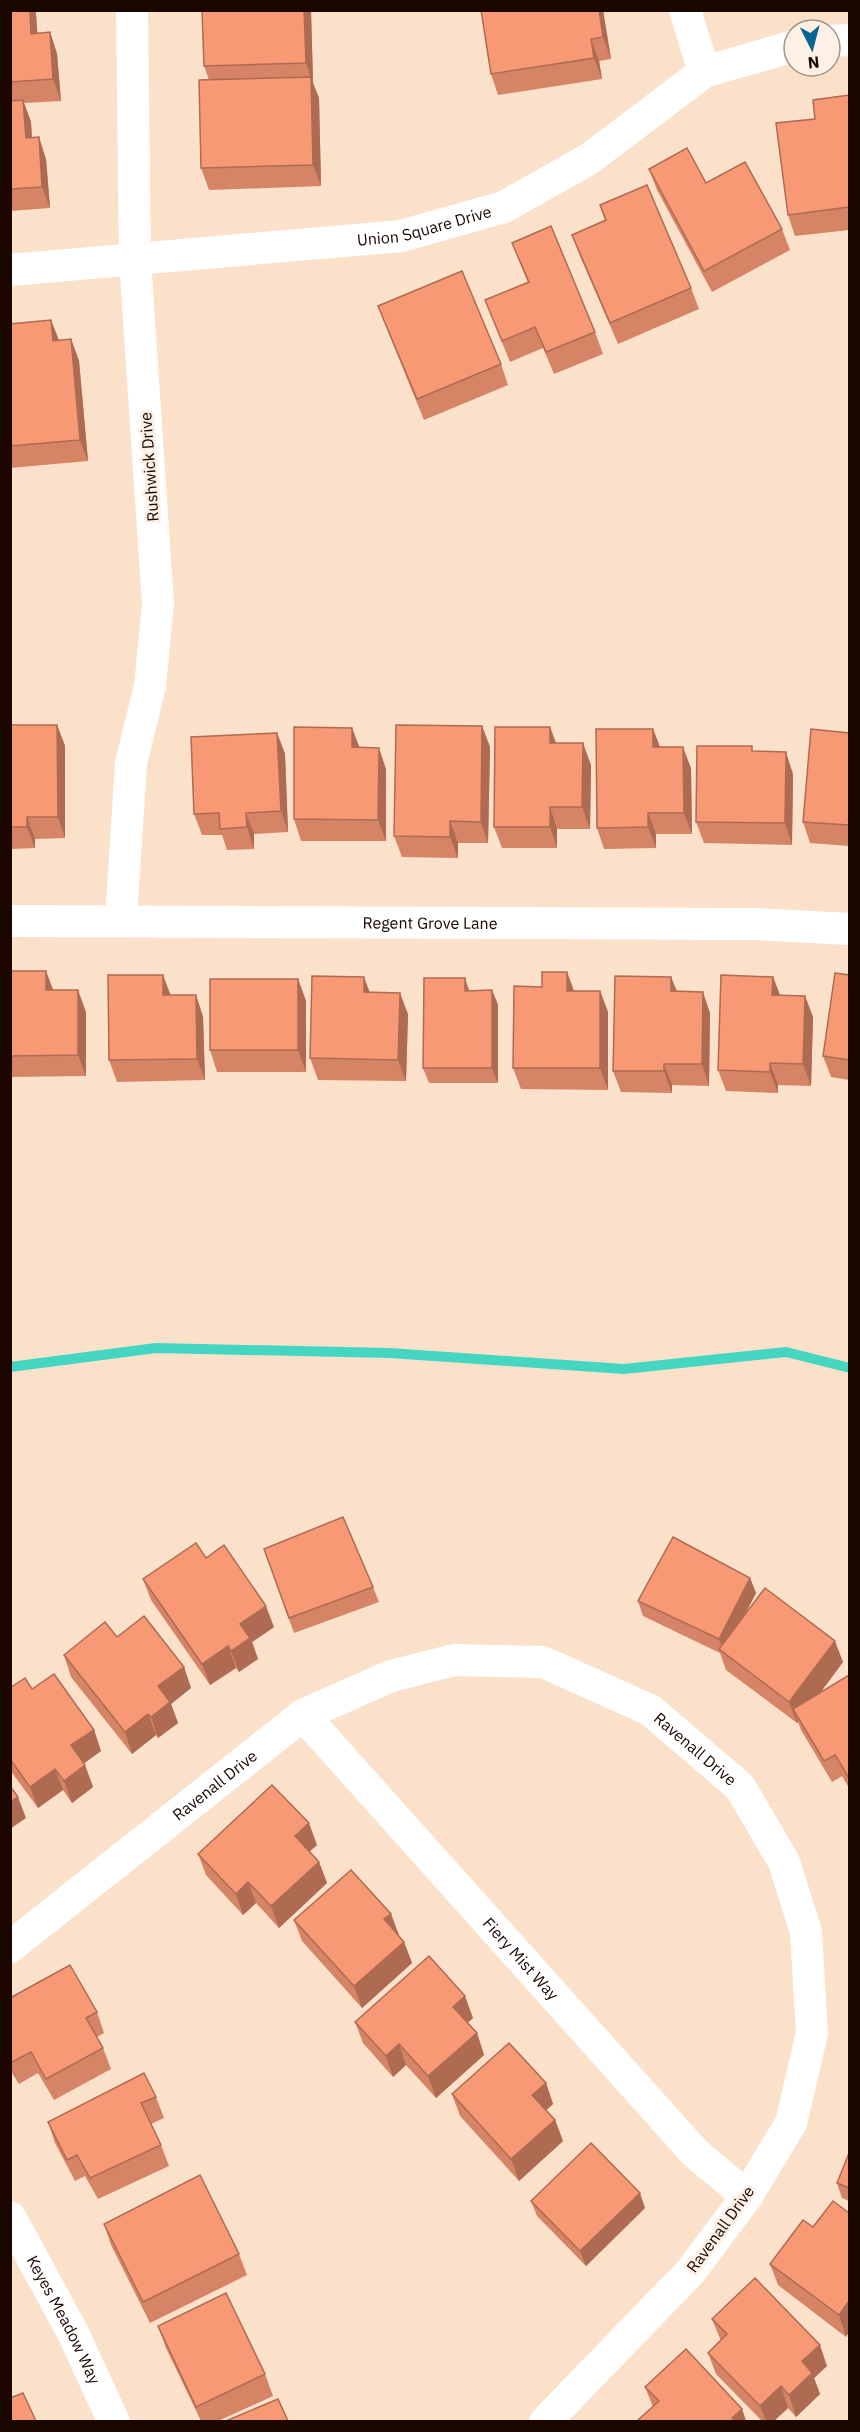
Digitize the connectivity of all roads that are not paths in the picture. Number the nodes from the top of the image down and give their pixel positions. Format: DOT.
graph roads {
  1 [pos="132,10"];
  2 [pos="686,10"];
  3 [pos="782,49"];
  4 [pos="704,72"];
  5 [pos="135,260"];
  6 [pos="10,270"];
  7 [pos="121,920"];
  8 [pos="10,921"];
  9 [pos="849,929"];
  10 [pos="303,1715"];
  11 [pos="10,1947"];
  12 [pos="747,2196"];
  13 [pos="10,2217"];
  14 [pos="114,2421"];
  15 [pos="545,2421"];
  1 -- 5 [label="street, Rushwick Drive"];
  2 -- 4 [label="street"];
  3 -- 4 [label="street, Union Square Drive"];
  4 -- 5 [label="street, Union Square Drive"];
  5 -- 6 [label="street, Union Square Drive"];
  5 -- 7 [label="street, Rushwick Drive"];
  7 -- 8 [label="street, Regent Grove Lane"];
  7 -- 9 [label="street, Regent Grove Lane"];
  10 -- 11 [label="street, Ravenall Drive"];
  10 -- 12 [label="street, Fiery Mist Way"];
  10 -- 12 [label="street, Ravenall Drive"];
  12 -- 15 [label="street, Ravenall Drive"];
  13 -- 14 [label="street, Keyes Meadow Way"];
}
